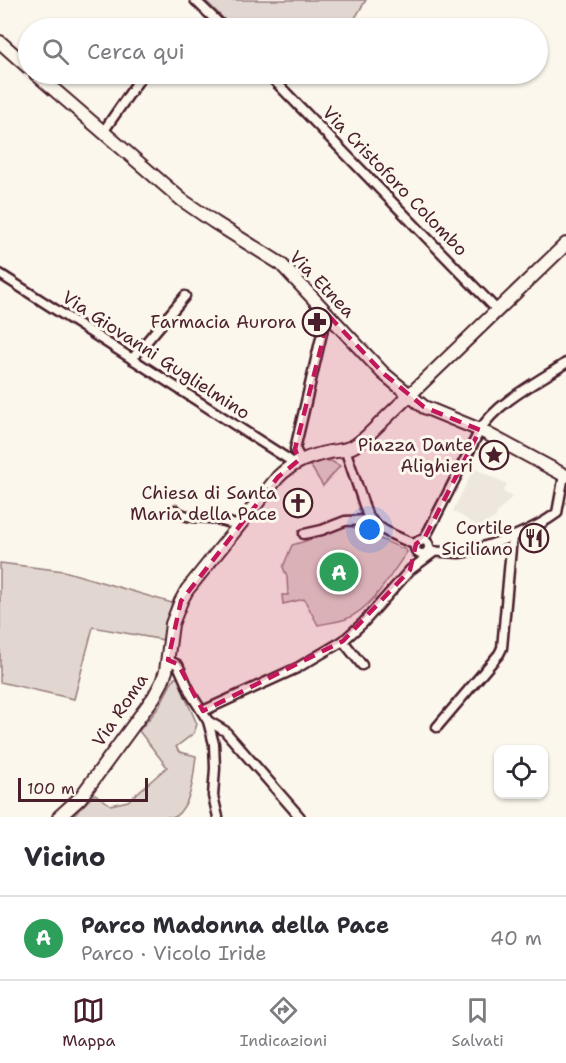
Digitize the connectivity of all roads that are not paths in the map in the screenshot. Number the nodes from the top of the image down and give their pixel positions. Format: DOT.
graph roads {
  1 [pos="195,0"];
  2 [pos="214,18"];
  3 [pos="0,42"];
  4 [pos="18,58"];
  5 [pos="48,84"];
  6 [pos="136,84"];
  7 [pos="278,84"];
  8 [pos="103,132"];
  9 [pos="566,244"];
  10 [pos="0,273"];
  11 [pos="185,296"];
  12 [pos="498,311"];
  13 [pos="329,316"];
  14 [pos="132,359"];
  15 [pos="566,363"];
  16 [pos="410,395"];
  17 [pos="480,430"];
  18 [pos="345,449"];
  19 [pos="297,462"];
  20 [pos="565,476"];
  21 [pos="175,510"];
  22 [pos="370,520"];
  23 [pos="239,526"];
  24 [pos="304,534"];
  25 [pos="512,537"];
  26 [pos="417,544"];
  27 [pos="428,553"];
  28 [pos="410,570"];
  29 [pos="343,641"];
  30 [pos="168,660"];
  31 [pos="362,665"];
  32 [pos="202,711"];
  33 [pos="208,721"];
  34 [pos="438,727"];
  35 [pos="59,817"];
  36 [pos="218,817"];
  37 [pos="300,817"];
  1 -- 2 [label="street"];
  3 -- 4 [label="main road"];
  5 -- 8 [label="main road, Via Etnea"];
  6 -- 8 [label="street"];
  7 -- 12 [label="street, Via Cristoforo Colombo"];
  8 -- 13 [label="main road, Via Etnea"];
  9 -- 12 [label="main road, Via Roma"];
  10 -- 14 [label="street, Via Giovanni Guglielmino"];
  11 -- 14 [label="street"];
  12 -- 16 [label="main road, Via Roma"];
  13 -- 16 [label="main road, Via Etnea"];
  13 -- 19 [label="street"];
  14 -- 19 [label="street, Via Giovanni Guglielmino"];
  15 -- 17 [label="street"];
  16 -- 17 [label="main road, Via Etnea"];
  16 -- 18 [label="main road, Via Roma"];
  17 -- 20 [label="main road, Via Etnea"];
  17 -- 26 [label="street"];
  18 -- 19 [label="main road, Via Roma"];
  18 -- 22 [label="street"];
  19 -- 23 [label="main road, Via Roma"];
  20 -- 25 [label="street"];
  21 -- 23 [label="street"];
  22 -- 24 [label="street"];
  22 -- 26 [label="street"];
  23 -- 30 [label="main road, Via Roma"];
  25 -- 27 [label="street"];
  25 -- 34 [label="street"];
  26 -- 27 [label="street"];
  26 -- 28 [label="street"];
  27 -- 28 [label="street"];
  28 -- 29 [label="street"];
  29 -- 31 [label="street"];
  29 -- 32 [label="street"];
  30 -- 32 [label="street"];
  30 -- 35 [label="main road, Via Roma"];
  32 -- 33 [label="street"];
  33 -- 36 [label="street"];
  33 -- 37 [label="street"];
}
